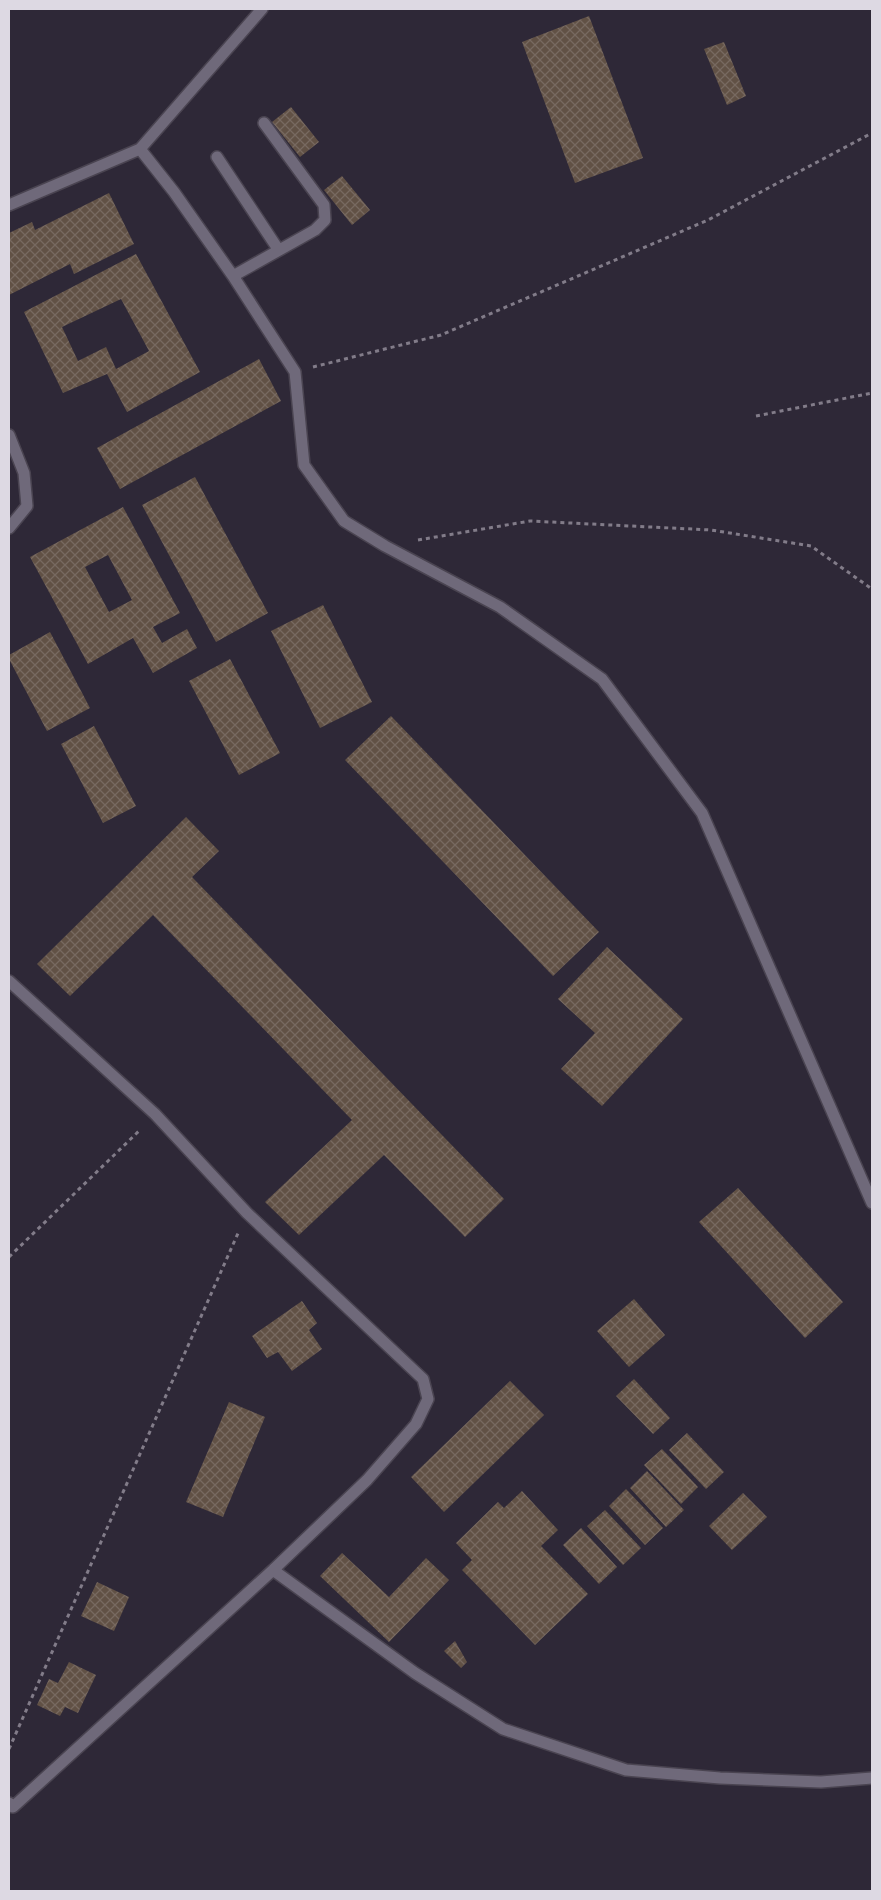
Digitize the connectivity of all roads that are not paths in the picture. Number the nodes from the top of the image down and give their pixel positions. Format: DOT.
graph roads {
  1 [pos="262,9"];
  2 [pos="264,123"];
  3 [pos="140,149"];
  4 [pos="218,157"];
  5 [pos="9,206"];
  6 [pos="278,250"];
  7 [pos="233,276"];
  8 [pos="9,435"];
  9 [pos="9,528"];
  10 [pos="9,980"];
  11 [pos="872,1203"];
  12 [pos="272,1570"];
  13 [pos="872,1778"];
  14 [pos="10,1807"];
  1 -- 3 [label="lane"];
  2 -- 6 [label="lane"];
  3 -- 5 [label="lane"];
  3 -- 7 [label="lane"];
  4 -- 6 [label="lane"];
  6 -- 7 [label="lane"];
  7 -- 11 [label="lane"];
  8 -- 9 [label="lane"];
  10 -- 12 [label="lane"];
  12 -- 13 [label="lane"];
  12 -- 14 [label="lane"];
}
